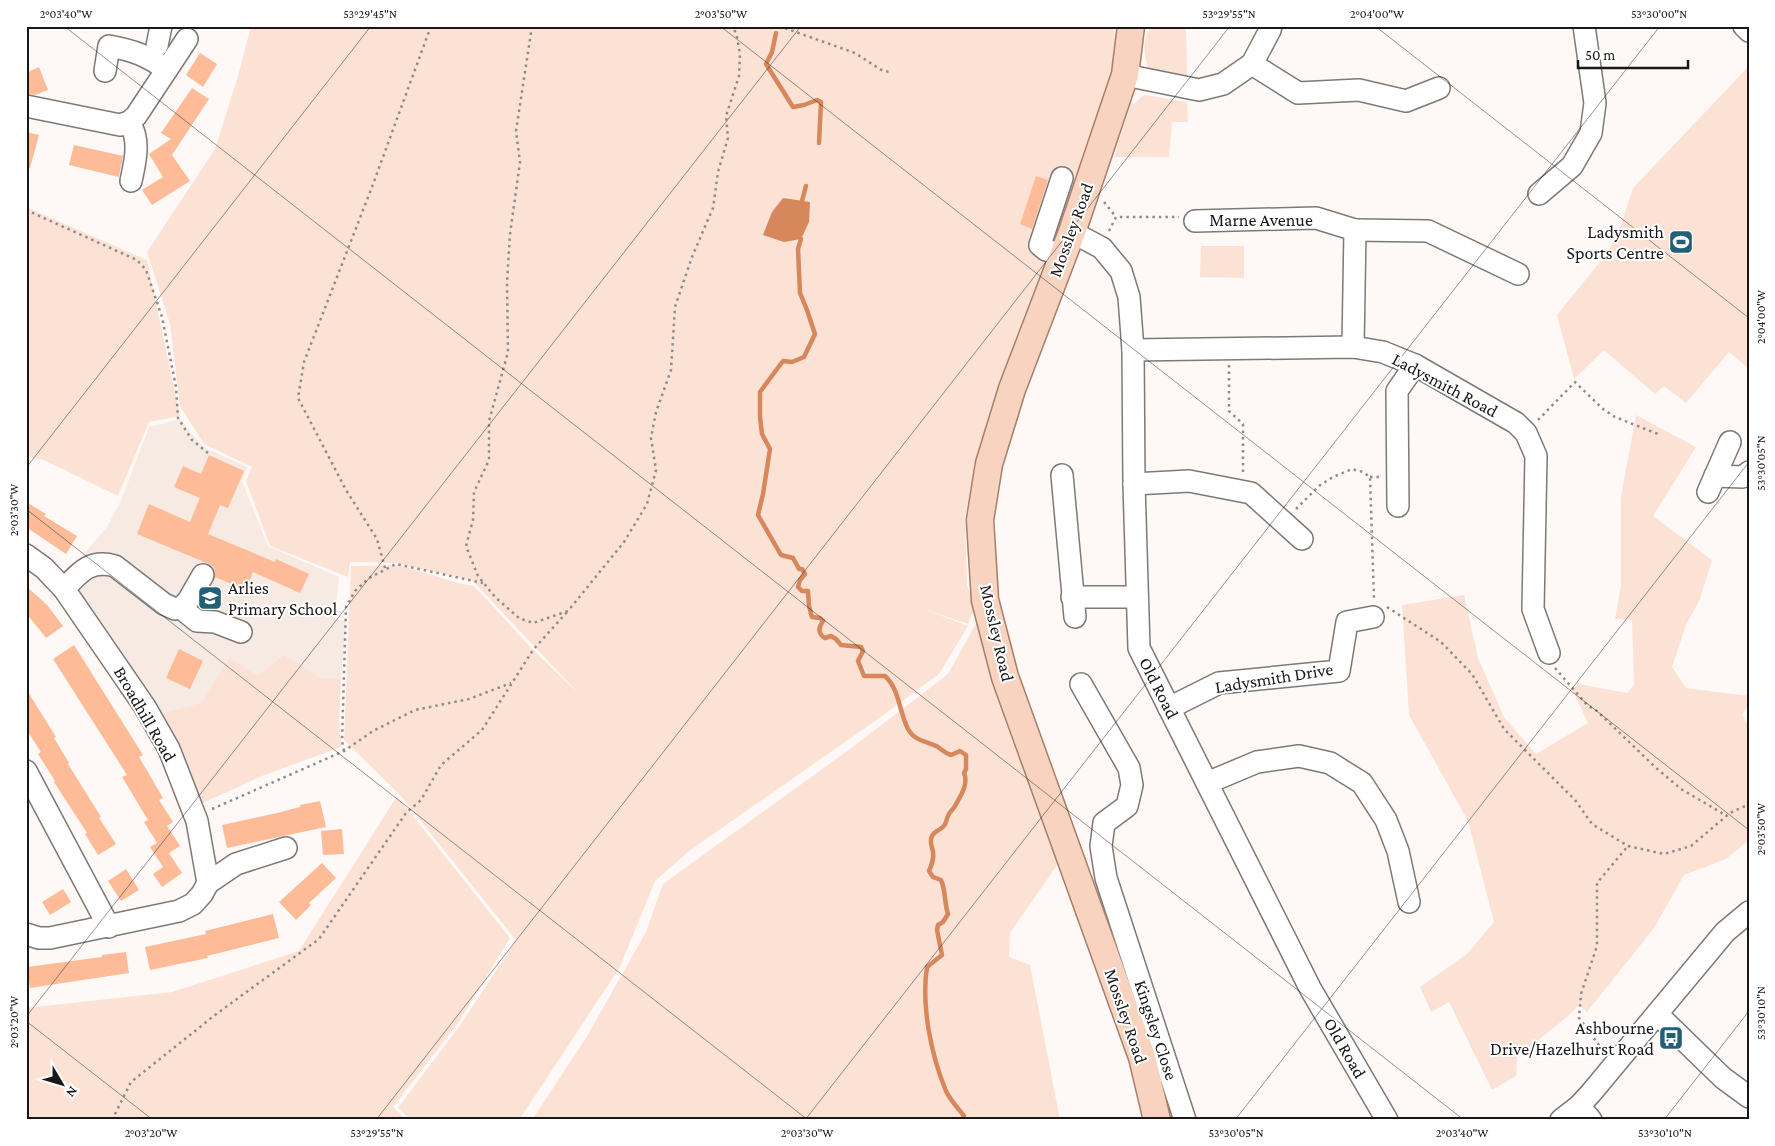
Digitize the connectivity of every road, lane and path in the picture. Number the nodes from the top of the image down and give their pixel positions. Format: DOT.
graph roads {
  1 [pos="430,26"];
  2 [pos="532,26"];
  3 [pos="733,26"];
  4 [pos="779,26"];
  5 [pos="1131,26"];
  6 [pos="1271,26"];
  7 [pos="1584,26"];
  8 [pos="1744,26"];
  9 [pos="1749,30"];
  10 [pos="187,39"];
  11 [pos="154,42"];
  12 [pos="1252,64"];
  13 [pos="167,69"];
  14 [pos="105,71"];
  15 [pos="891,72"];
  16 [pos="1125,75"];
  17 [pos="1439,88"];
  18 [pos="26,106"];
  19 [pos="129,122"];
  20 [pos="1062,178"];
  21 [pos="131,181"];
  22 [pos="1539,194"];
  23 [pos="26,210"];
  24 [pos="1195,221"];
  25 [pos="1355,230"];
  26 [pos="1067,243"];
  27 [pos="1102,248"];
  28 [pos="1518,274"];
  29 [pos="1353,347"];
  30 [pos="1229,349"];
  31 [pos="1133,350"];
  32 [pos="1415,365"];
  33 [pos="1526,433"];
  34 [pos="1658,434"];
  35 [pos="1730,442"];
  36 [pos="208,453"];
  37 [pos="1749,472"];
  38 [pos="1062,475"];
  39 [pos="1134,484"];
  40 [pos="1242,491"];
  41 [pos="1398,506"];
  42 [pos="1283,522"];
  43 [pos="1302,538"];
  44 [pos="26,555"];
  45 [pos="385,568"];
  46 [pos="203,575"];
  47 [pos="484,583"];
  48 [pos="64,589"];
  49 [pos="1137,597"];
  50 [pos="182,608"];
  51 [pos="568,611"];
  52 [pos="1373,617"];
  53 [pos="241,632"];
  54 [pos="1549,653"];
  55 [pos="512,682"];
  56 [pos="1081,684"];
  57 [pos="1169,708"];
  58 [pos="344,751"];
  59 [pos="26,771"];
  60 [pos="1207,783"];
  61 [pos="1749,805"];
  62 [pos="219,806"];
  63 [pos="1727,816"];
  64 [pos="1628,846"];
  65 [pos="286,848"];
  66 [pos="208,882"];
  67 [pos="1409,902"];
  68 [pos="1749,912"];
  69 [pos="110,927"];
  70 [pos="26,934"];
  71 [pos="1128,940"];
  72 [pos="1102,948"];
  73 [pos="1657,1014"];
  74 [pos="1618,1062"];
  75 [pos="1749,1097"];
  76 [pos="1585,1113"];
  77 [pos="112,1120"];
  78 [pos="1157,1120"];
  79 [pos="1185,1120"];
  80 [pos="1386,1120"];
  81 [pos="1561,1120"];
  1 -- 45 [label="path"];
  2 -- 47 [label="path"];
  3 -- 51 [label="path"];
  4 -- 15 [label="path"];
  5 -- 16 [label="main road, Mossley Road"];
  6 -- 12 [label="street"];
  7 -- 22 [label="street"];
  8 -- 9 [label="street"];
  10 -- 13 [label="street"];
  11 -- 13 [label="street"];
  11 -- 14 [label="street"];
  12 -- 16 [label="street"];
  12 -- 17 [label="street"];
  13 -- 19 [label="street"];
  16 -- 26 [label="main road, Mossley Road"];
  18 -- 19 [label="street"];
  19 -- 21 [label="street"];
  20 -- 26 [label="street, Old Road"];
  23 -- 36 [label="path"];
  24 -- 25 [label="street, Marne Avenue"];
  24 -- 27 [label="path"];
  25 -- 28 [label="street, Marne Avenue"];
  25 -- 29 [label="street"];
  26 -- 27 [label="street, Old Road"];
  26 -- 72 [label="main road, Mossley Road"];
  27 -- 31 [label="street, Old Road"];
  29 -- 30 [label="street, Ladysmith Road"];
  29 -- 32 [label="street, Ladysmith Road"];
  30 -- 31 [label="street, Ladysmith Road"];
  30 -- 40 [label="path"];
  31 -- 39 [label="street, Old Road"];
  32 -- 33 [label="street, Ladysmith Road"];
  32 -- 41 [label="street"];
  33 -- 34 [label="path"];
  33 -- 54 [label="street, Ladysmith Road"];
  35 -- 37 [label="street"];
  38 -- 49 [label="street"];
  39 -- 40 [label="street"];
  39 -- 49 [label="street, Old Road"];
  40 -- 42 [label="street"];
  42 -- 43 [label="street"];
  42 -- 64 [label="path"];
  44 -- 48 [label="street, Broadhill Road"];
  45 -- 47 [label="path"];
  45 -- 58 [label="path"];
  46 -- 50 [label="street"];
  47 -- 51 [label="path"];
  48 -- 50 [label="street"];
  48 -- 66 [label="street, Broadhill Road"];
  49 -- 57 [label="street, Old Road"];
  50 -- 53 [label="street"];
  51 -- 55 [label="path"];
  52 -- 57 [label="street, Ladysmith Drive"];
  54 -- 63 [label="path"];
  55 -- 58 [label="path"];
  55 -- 77 [label="path"];
  56 -- 71 [label="street, Kingsley Close"];
  57 -- 60 [label="street, Old Road"];
  58 -- 62 [label="path"];
  59 -- 69 [label="street"];
  60 -- 67 [label="street"];
  60 -- 80 [label="street, Old Road"];
  61 -- 63 [label="path"];
  63 -- 64 [label="path"];
  64 -- 74 [label="path"];
  65 -- 66 [label="street"];
  66 -- 69 [label="street"];
  68 -- 73 [label="street"];
  69 -- 70 [label="street"];
  71 -- 72 [label="street"];
  71 -- 79 [label="street, Kingsley Close"];
  72 -- 78 [label="main road, Mossley Road"];
  73 -- 74 [label="street"];
  73 -- 75 [label="street"];
  74 -- 76 [label="street"];
  76 -- 81 [label="street"];
}
